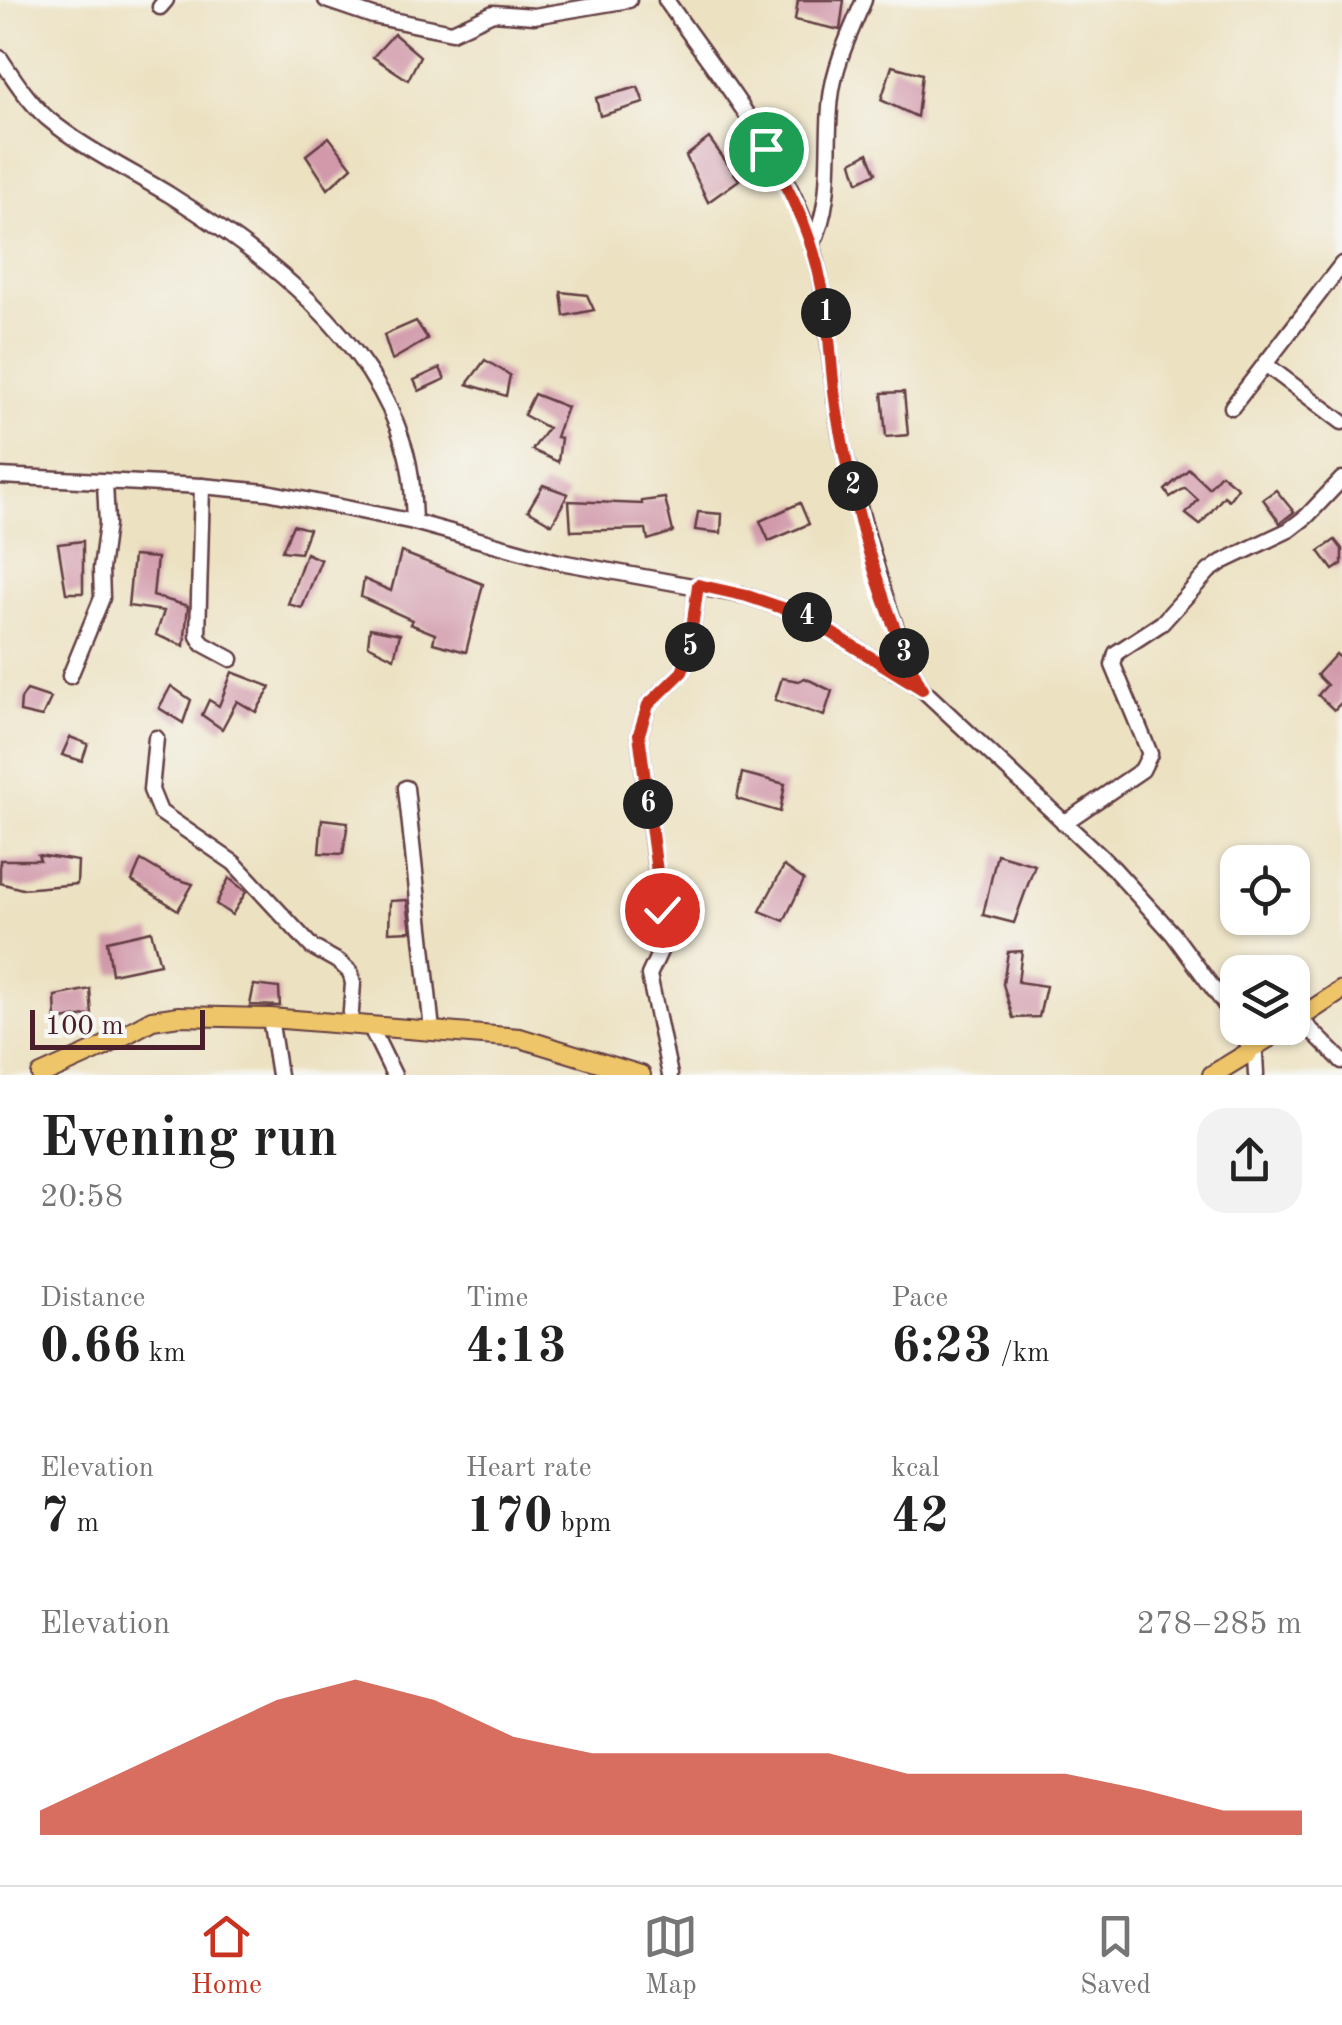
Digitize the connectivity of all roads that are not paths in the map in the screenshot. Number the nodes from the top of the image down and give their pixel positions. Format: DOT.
graph roads {
  1 [pos="326,0"];
  2 [pos="628,0"];
  3 [pos="666,0"];
  4 [pos="864,0"];
  5 [pos="0,58"];
  6 [pos="812,245"];
  7 [pos="1342,264"];
  8 [pos="1265,364"];
  9 [pos="1232,407"];
  10 [pos="1342,422"];
  11 [pos="0,476"];
  12 [pos="1342,479"];
  13 [pos="104,482"];
  14 [pos="202,486"];
  15 [pos="414,522"];
  16 [pos="698,585"];
  17 [pos="231,660"];
  18 [pos="70,676"];
  19 [pos="922,689"];
  20 [pos="156,738"];
  21 [pos="406,788"];
  22 [pos="1064,823"];
  23 [pos="1342,990"];
  24 [pos="1220,1001"];
  25 [pos="1310,1012"];
  26 [pos="270,1018"];
  27 [pos="350,1024"];
  28 [pos="370,1026"];
  29 [pos="432,1030"];
  30 [pos="1310,1036"];
  31 [pos="1244,1045"];
  32 [pos="1249,1045"];
  33 [pos="1342,1061"];
  34 [pos="41,1075"];
  35 [pos="279,1075"];
  36 [pos="394,1075"];
  37 [pos="640,1075"];
  38 [pos="670,1075"];
  39 [pos="1212,1075"];
  40 [pos="1256,1075"];
  1 -- 2 [label="street"];
  3 -- 6 [label="street"];
  4 -- 6 [label="street"];
  5 -- 15 [label="street"];
  6 -- 19 [label="street"];
  7 -- 8 [label="street"];
  8 -- 9 [label="street"];
  8 -- 10 [label="street"];
  11 -- 13 [label="street"];
  12 -- 22 [label="street"];
  13 -- 14 [label="street"];
  13 -- 18 [label="street"];
  14 -- 15 [label="street"];
  14 -- 17 [label="street"];
  15 -- 16 [label="street"];
  16 -- 19 [label="street"];
  16 -- 38 [label="street"];
  19 -- 22 [label="street"];
  20 -- 27 [label="street"];
  21 -- 29 [label="street"];
  22 -- 24 [label="street"];
  23 -- 25 [label="main road"];
  26 -- 27 [label="main road"];
  26 -- 34 [label="main road"];
  26 -- 35 [label="street"];
  27 -- 28 [label="main road"];
  28 -- 29 [label="main road"];
  28 -- 36 [label="street"];
  29 -- 37 [label="main road"];
  30 -- 33 [label="street"];
  31 -- 39 [label="main road"];
  32 -- 40 [label="street"];
}
